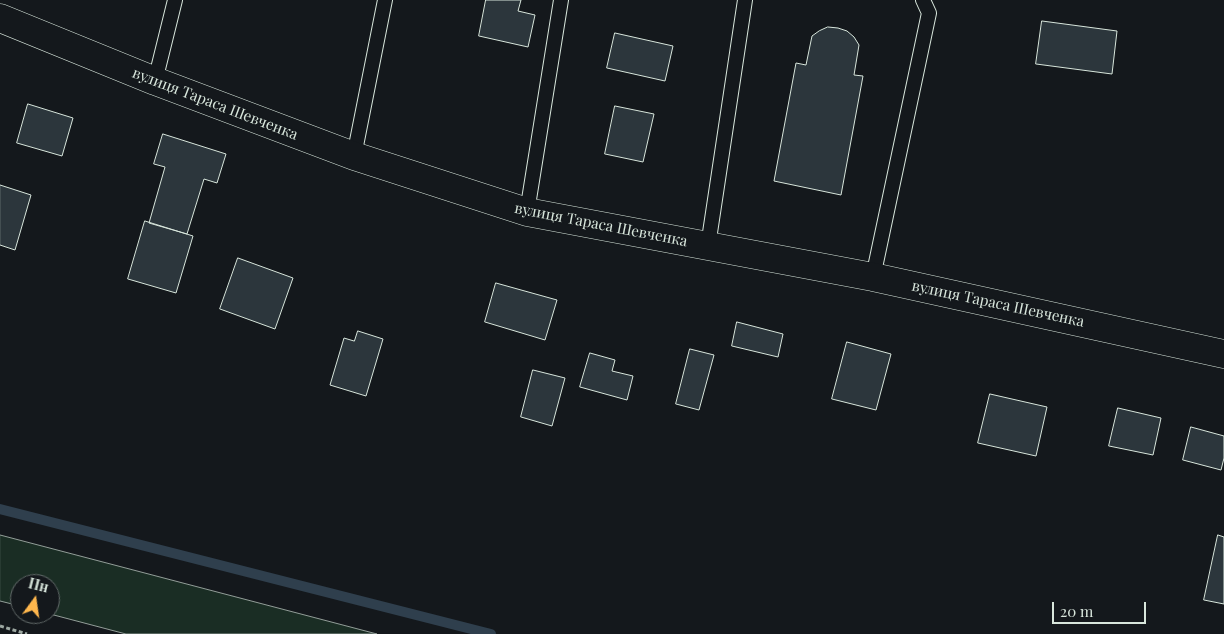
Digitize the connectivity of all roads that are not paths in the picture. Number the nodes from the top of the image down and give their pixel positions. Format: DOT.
graph roads {
  1 [pos="176,0"];
  2 [pos="385,0"];
  3 [pos="561,0"];
  4 [pos="745,0"];
  5 [pos="923,0"];
  6 [pos="0,18"];
  7 [pos="155,81"];
  8 [pos="354,156"];
  9 [pos="527,212"];
  10 [pos="708,246"];
  11 [pos="873,277"];
  12 [pos="1224,354"];
  1 -- 7 [label="lane"];
  2 -- 8 [label="lane"];
  3 -- 9 [label="lane"];
  4 -- 10 [label="lane"];
  5 -- 11 [label="lane"];
  6 -- 7 [label="street, вулиця Тараса Шевченка"];
  7 -- 8 [label="street, вулиця Тараса Шевченка"];
  8 -- 9 [label="street, вулиця Тараса Шевченка"];
  9 -- 10 [label="street, вулиця Тараса Шевченка"];
  10 -- 11 [label="street, вулиця Тараса Шевченка"];
  11 -- 12 [label="street, вулиця Тараса Шевченка"];
}
